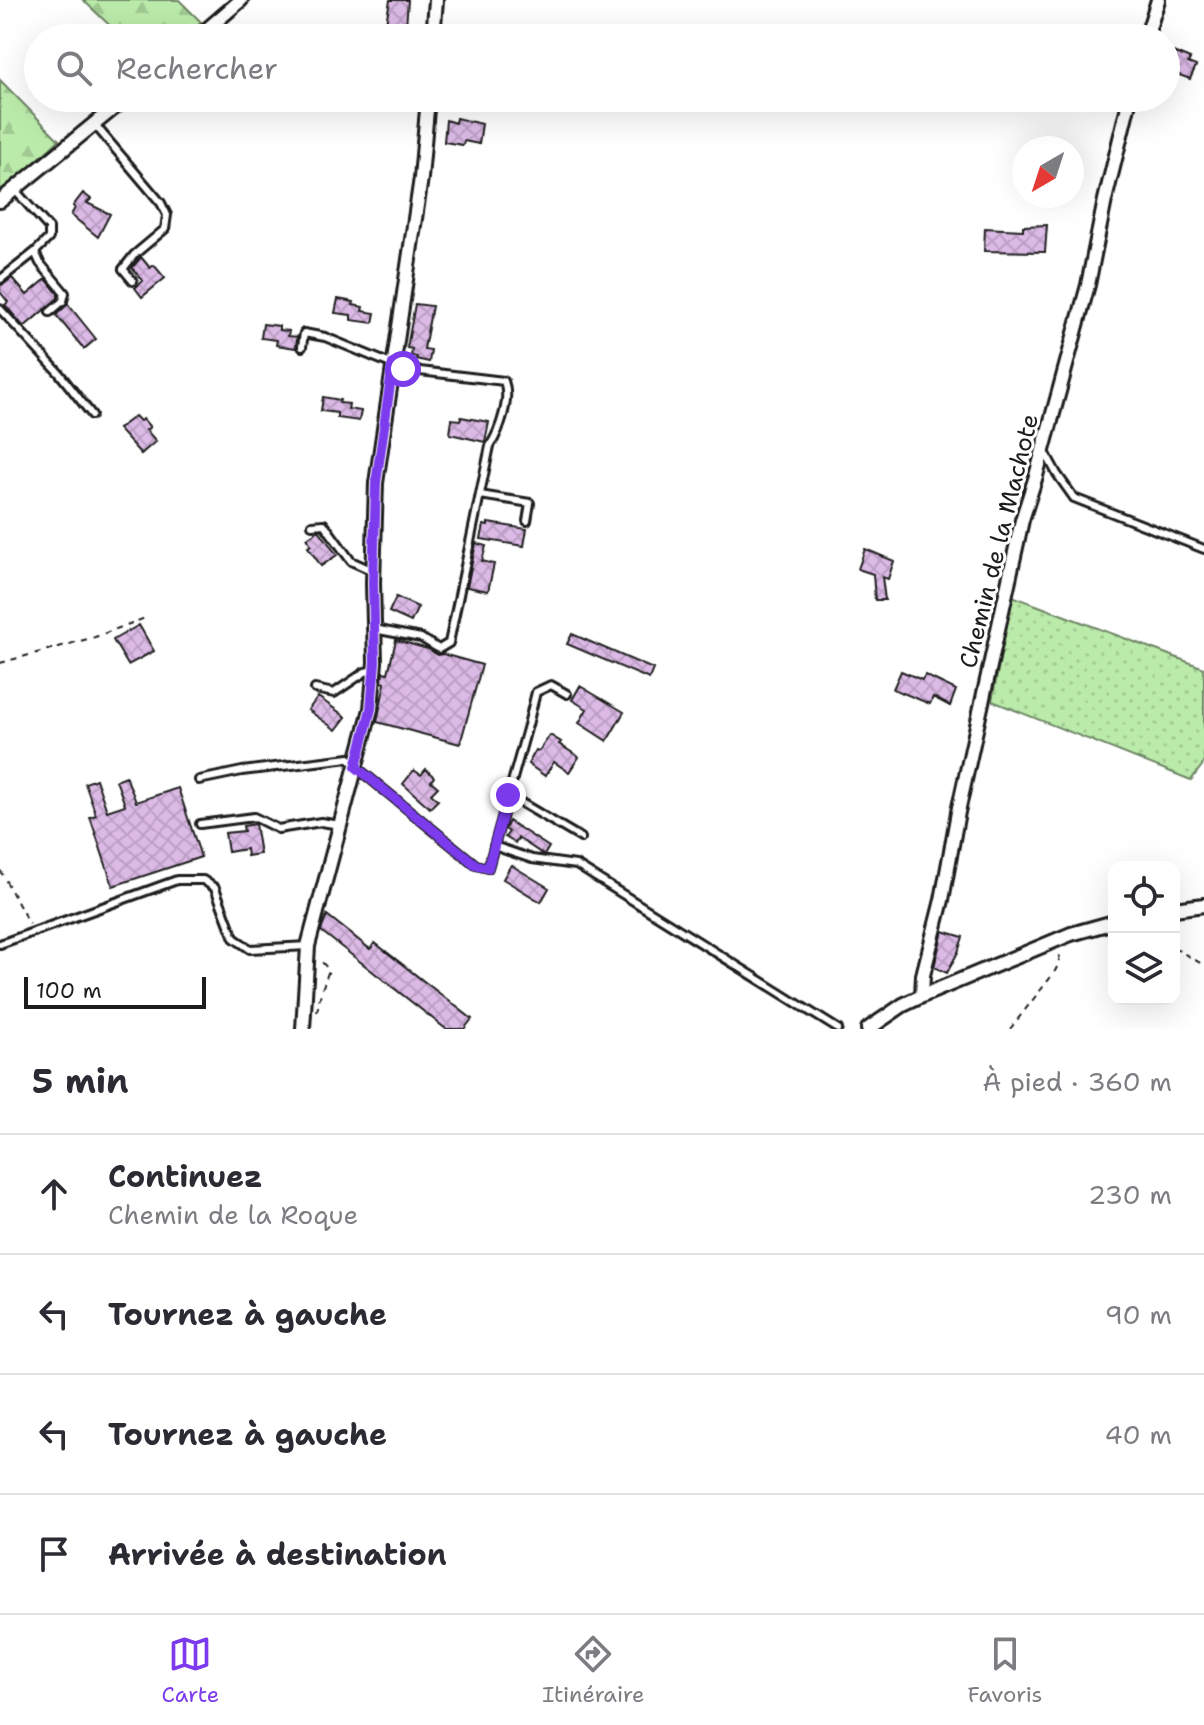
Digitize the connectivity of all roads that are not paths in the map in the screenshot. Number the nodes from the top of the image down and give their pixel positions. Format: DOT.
graph roads {
  1 [pos="241,0"];
  2 [pos="436,0"];
  3 [pos="1158,0"];
  4 [pos="213,24"];
  5 [pos="434,24"];
  6 [pos="1150,24"];
  7 [pos="110,112"];
  8 [pos="427,112"];
  9 [pos="1127,112"];
  10 [pos="95,125"];
  11 [pos="14,189"];
  12 [pos="0,201"];
  13 [pos="35,252"];
  14 [pos="1,279"];
  15 [pos="133,281"];
  16 [pos="0,309"];
  17 [pos="50,312"];
  18 [pos="302,347"];
  19 [pos="393,364"];
  20 [pos="92,415"];
  21 [pos="1043,449"];
  22 [pos="480,495"];
  23 [pos="527,521"];
  24 [pos="312,525"];
  25 [pos="1204,549"];
  26 [pos="373,571"];
  27 [pos="374,629"];
  28 [pos="374,670"];
  29 [pos="315,689"];
  30 [pos="567,694"];
  31 [pos="356,767"];
  32 [pos="199,780"];
  33 [pos="508,795"];
  34 [pos="200,824"];
  35 [pos="340,825"];
  36 [pos="581,838"];
  37 [pos="494,846"];
  38 [pos="1204,905"];
  39 [pos="1180,908"];
  40 [pos="1108,924"];
  41 [pos="0,944"];
  42 [pos="308,952"];
  43 [pos="922,996"];
  44 [pos="303,1029"];
  45 [pos="838,1029"];
  46 [pos="868,1029"];
  1 -- 4 [label="street"];
  2 -- 5 [label="street"];
  3 -- 6 [label="street"];
  7 -- 10 [label="street"];
  8 -- 19 [label="street"];
  9 -- 21 [label="street, Chemin de la Machote"];
  10 -- 11 [label="street"];
  10 -- 15 [label="lane"];
  11 -- 12 [label="street"];
  11 -- 13 [label="lane"];
  13 -- 14 [label="lane"];
  13 -- 17 [label="lane"];
  16 -- 20 [label="lane"];
  18 -- 19 [label="lane"];
  19 -- 22 [label="lane"];
  19 -- 26 [label="street"];
  21 -- 25 [label="lane"];
  21 -- 43 [label="street, Chemin de la Machote"];
  22 -- 23 [label="lane"];
  22 -- 27 [label="lane"];
  24 -- 26 [label="lane"];
  26 -- 27 [label="street"];
  27 -- 28 [label="street"];
  28 -- 29 [label="lane"];
  28 -- 31 [label="street"];
  30 -- 33 [label="lane"];
  31 -- 32 [label="lane"];
  31 -- 35 [label="street"];
  31 -- 37 [label="lane"];
  33 -- 36 [label="lane"];
  33 -- 37 [label="lane"];
  34 -- 35 [label="lane"];
  35 -- 42 [label="street"];
  37 -- 45 [label="lane"];
  38 -- 39 [label="street"];
  40 -- 43 [label="street"];
  41 -- 42 [label="lane"];
  42 -- 44 [label="street"];
  43 -- 46 [label="street"];
}
